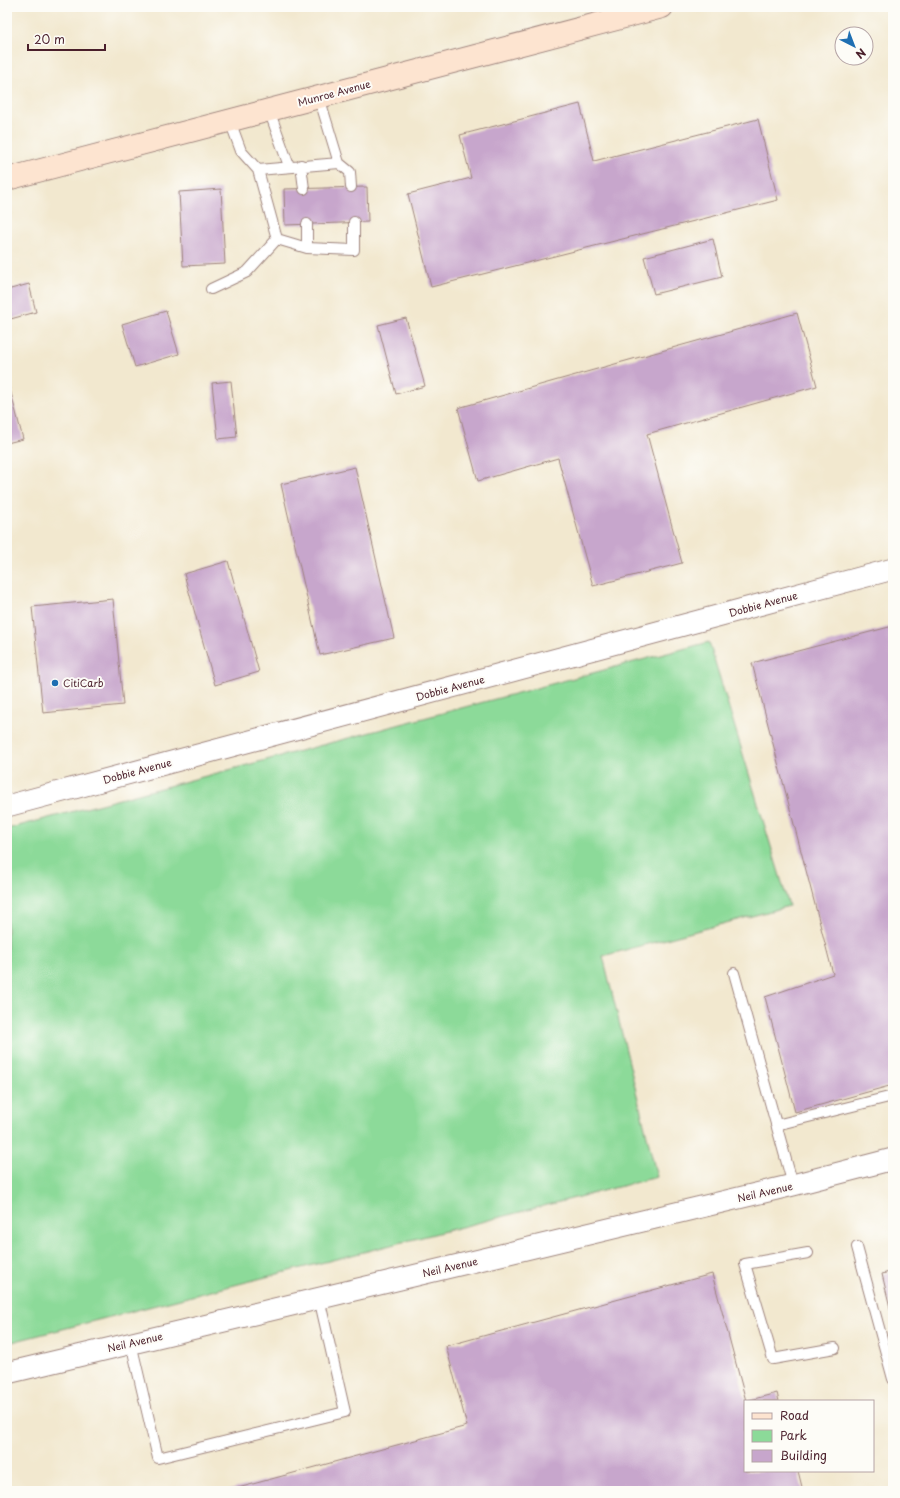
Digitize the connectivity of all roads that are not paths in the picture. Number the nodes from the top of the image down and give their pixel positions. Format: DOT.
graph roads {
  1 [pos="662,7"];
  2 [pos="320,97"];
  3 [pos="269,110"];
  4 [pos="230,121"];
  5 [pos="339,163"];
  6 [pos="302,165"];
  7 [pos="289,166"];
  8 [pos="258,170"];
  9 [pos="7,179"];
  10 [pos="351,187"];
  11 [pos="304,189"];
  12 [pos="354,222"];
  13 [pos="307,224"];
  14 [pos="277,239"];
  15 [pos="307,248"];
  16 [pos="212,289"];
  17 [pos="893,569"];
  18 [pos="7,806"];
  19 [pos="734,973"];
  20 [pos="893,1096"];
  21 [pos="776,1125"];
  22 [pos="893,1159"];
  23 [pos="793,1185"];
  24 [pos="857,1246"];
  25 [pos="808,1253"];
  26 [pos="319,1298"];
  27 [pos="131,1343"];
  28 [pos="835,1348"];
  29 [pos="7,1373"];
  30 [pos="893,1378"];
  1 -- 2 [label="main road, Munroe Avenue"];
  2 -- 3 [label="main road, Munroe Avenue"];
  2 -- 5 [label="lane"];
  3 -- 4 [label="main road, Munroe Avenue"];
  3 -- 7 [label="lane"];
  4 -- 8 [label="lane"];
  4 -- 9 [label="main road, Munroe Avenue"];
  5 -- 6 [label="lane"];
  5 -- 10 [label="lane"];
  6 -- 7 [label="lane"];
  6 -- 11 [label="lane"];
  7 -- 8 [label="lane"];
  8 -- 14 [label="lane"];
  12 -- 15 [label="lane"];
  13 -- 15 [label="lane"];
  14 -- 15 [label="lane"];
  14 -- 16 [label="lane"];
  17 -- 18 [label="street, Dobbie Avenue"];
  19 -- 21 [label="lane"];
  20 -- 21 [label="lane"];
  21 -- 23 [label="lane"];
  22 -- 23 [label="street, Neil Avenue"];
  23 -- 26 [label="street, Neil Avenue"];
  24 -- 30 [label="lane"];
  25 -- 28 [label="lane"];
  26 -- 27 [label="street, Neil Avenue"];
  26 -- 27 [label="lane"];
  27 -- 29 [label="street, Neil Avenue"];
}
